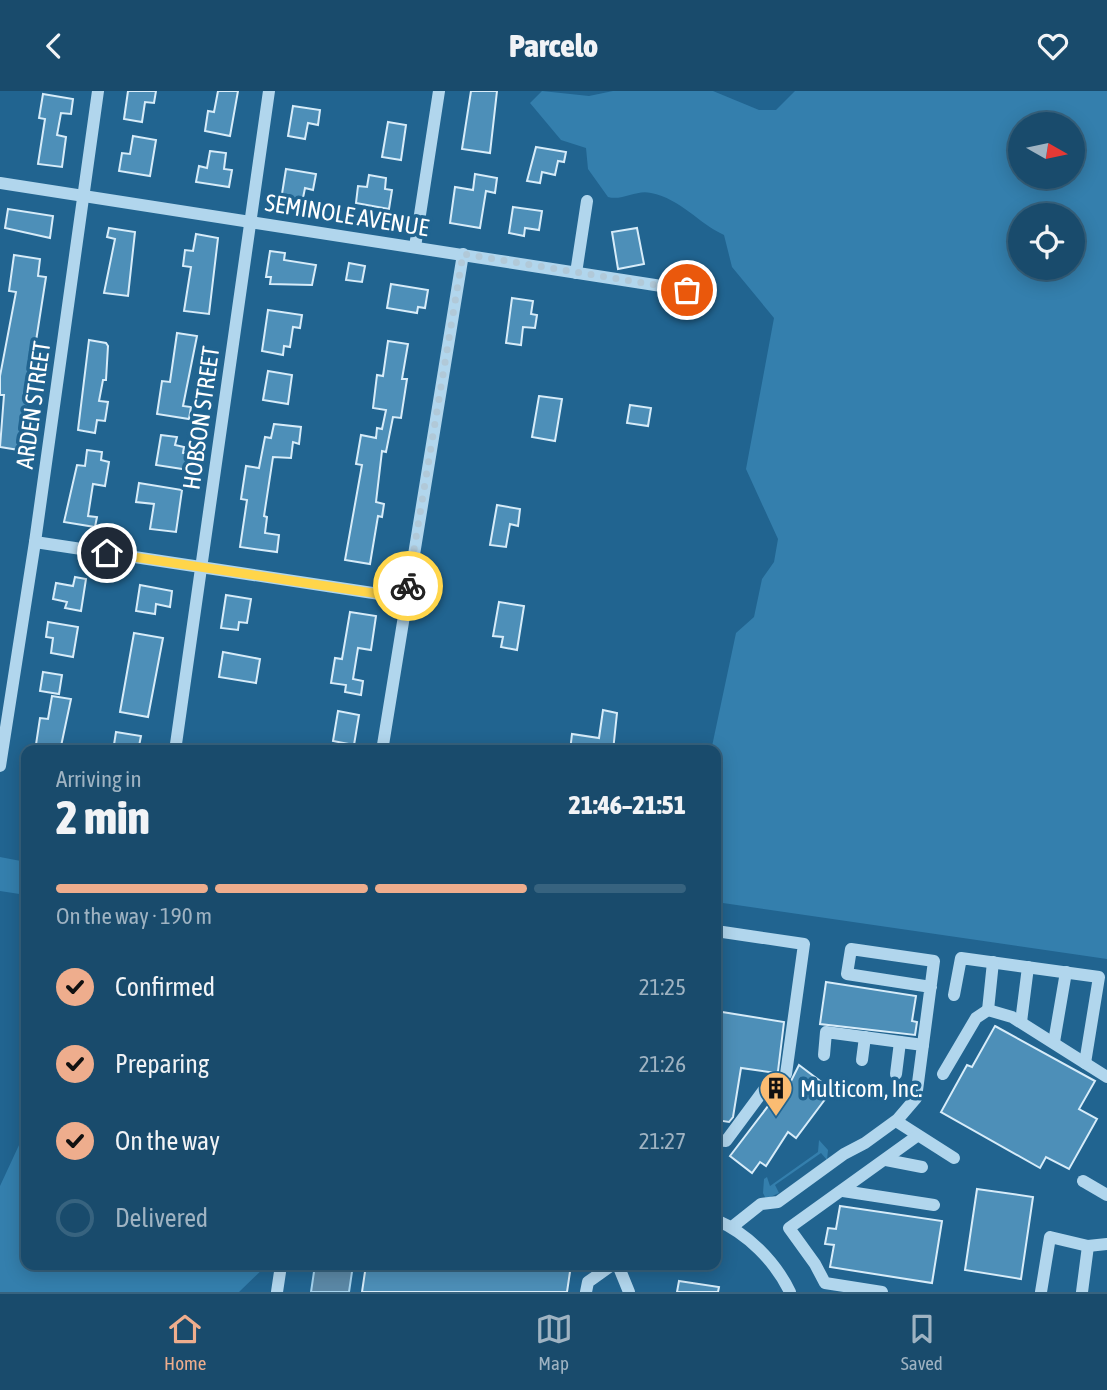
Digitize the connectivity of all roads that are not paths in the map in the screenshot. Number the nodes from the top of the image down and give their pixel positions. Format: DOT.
graph roads {
  1 [pos="98,91"];
  2 [pos="269,91"];
  3 [pos="439,91"];
  4 [pos="0,183"];
  5 [pos="82,196"];
  6 [pos="587,201"];
  7 [pos="249,221"];
  8 [pos="415,247"];
  9 [pos="463,254"];
  10 [pos="576,273"];
  11 [pos="687,290"];
  12 [pos="35,543"];
  13 [pos="202,568"];
  14 [pos="406,598"];
  15 [pos="176,745"];
  16 [pos="383,745"];
  17 [pos="0,766"];
  18 [pos="721,932"];
  19 [pos="993,963"];
  20 [pos="1028,967"];
  21 [pos="1066,972"];
  22 [pos="931,987"];
  23 [pos="954,995"];
  24 [pos="988,1010"];
  25 [pos="1021,1023"];
  26 [pos="865,1037"];
  27 [pos="900,1042"];
  28 [pos="1054,1042"];
  29 [pos="923,1045"];
  30 [pos="824,1055"];
  31 [pos="862,1060"];
  32 [pos="1085,1063"];
  33 [pos="896,1074"];
  34 [pos="943,1074"];
  35 [pos="1107,1077"];
  36 [pos="896,1121"];
  37 [pos="916,1136"];
  38 [pos="721,1140"];
  39 [pos="954,1158"];
  40 [pos="886,1160"];
  41 [pos="922,1167"];
  42 [pos="1083,1181"];
  43 [pos="843,1191"];
  44 [pos="1107,1195"];
  45 [pos="934,1205"];
  46 [pos="721,1222"];
  47 [pos="732,1227"];
  48 [pos="1107,1244"];
  49 [pos="1088,1246"];
  50 [pos="605,1270"];
  51 [pos="620,1270"];
  52 [pos="280,1272"];
  53 [pos="277,1292"];
  54 [pos="586,1292"];
  55 [pos="629,1292"];
  56 [pos="790,1292"];
  57 [pos="882,1292"];
  58 [pos="1041,1292"];
  59 [pos="1082,1292"];
  1 -- 5 [label="street, ARDEN STREET"];
  2 -- 7 [label="street, HOBSON STREET"];
  3 -- 8 [label="street"];
  4 -- 5 [label="street, SEMINOLE AVENUE"];
  5 -- 7 [label="street, SEMINOLE AVENUE"];
  5 -- 12 [label="street, ARDEN STREET"];
  6 -- 10 [label="street"];
  7 -- 8 [label="street, SEMINOLE AVENUE"];
  7 -- 13 [label="street, HOBSON STREET"];
  8 -- 9 [label="street, SEMINOLE AVENUE"];
  9 -- 10 [label="street, SEMINOLE AVENUE"];
  9 -- 14 [label="street"];
  10 -- 11 [label="street, SEMINOLE AVENUE"];
  12 -- 13 [label="street"];
  12 -- 17 [label="street, ARDEN STREET"];
  13 -- 14 [label="street"];
  13 -- 15 [label="street, HOBSON STREET"];
  14 -- 16 [label="street"];
  18 -- 38 [label="street"];
  19 -- 20 [label="street"];
  19 -- 23 [label="street"];
  19 -- 24 [label="street"];
  20 -- 21 [label="street"];
  20 -- 25 [label="street"];
  21 -- 28 [label="street"];
  21 -- 32 [label="street"];
  22 -- 22 [label="street"];
  22 -- 29 [label="street"];
  24 -- 25 [label="street"];
  24 -- 34 [label="street"];
  25 -- 28 [label="street"];
  26 -- 27 [label="street"];
  26 -- 30 [label="street"];
  26 -- 31 [label="street"];
  27 -- 29 [label="street"];
  27 -- 33 [label="street"];
  28 -- 32 [label="street"];
  29 -- 36 [label="street"];
  32 -- 35 [label="street"];
  36 -- 37 [label="street"];
  36 -- 47 [label="street"];
  37 -- 39 [label="street"];
  37 -- 40 [label="street"];
  40 -- 41 [label="street"];
  40 -- 43 [label="street"];
  42 -- 44 [label="street"];
  43 -- 45 [label="street"];
  43 -- 57 [label="street"];
  46 -- 47 [label="street"];
  47 -- 56 [label="street"];
  48 -- 49 [label="street"];
  49 -- 58 [label="street"];
  49 -- 59 [label="street"];
  50 -- 54 [label="street"];
  51 -- 55 [label="street"];
  52 -- 53 [label="street"];
}
